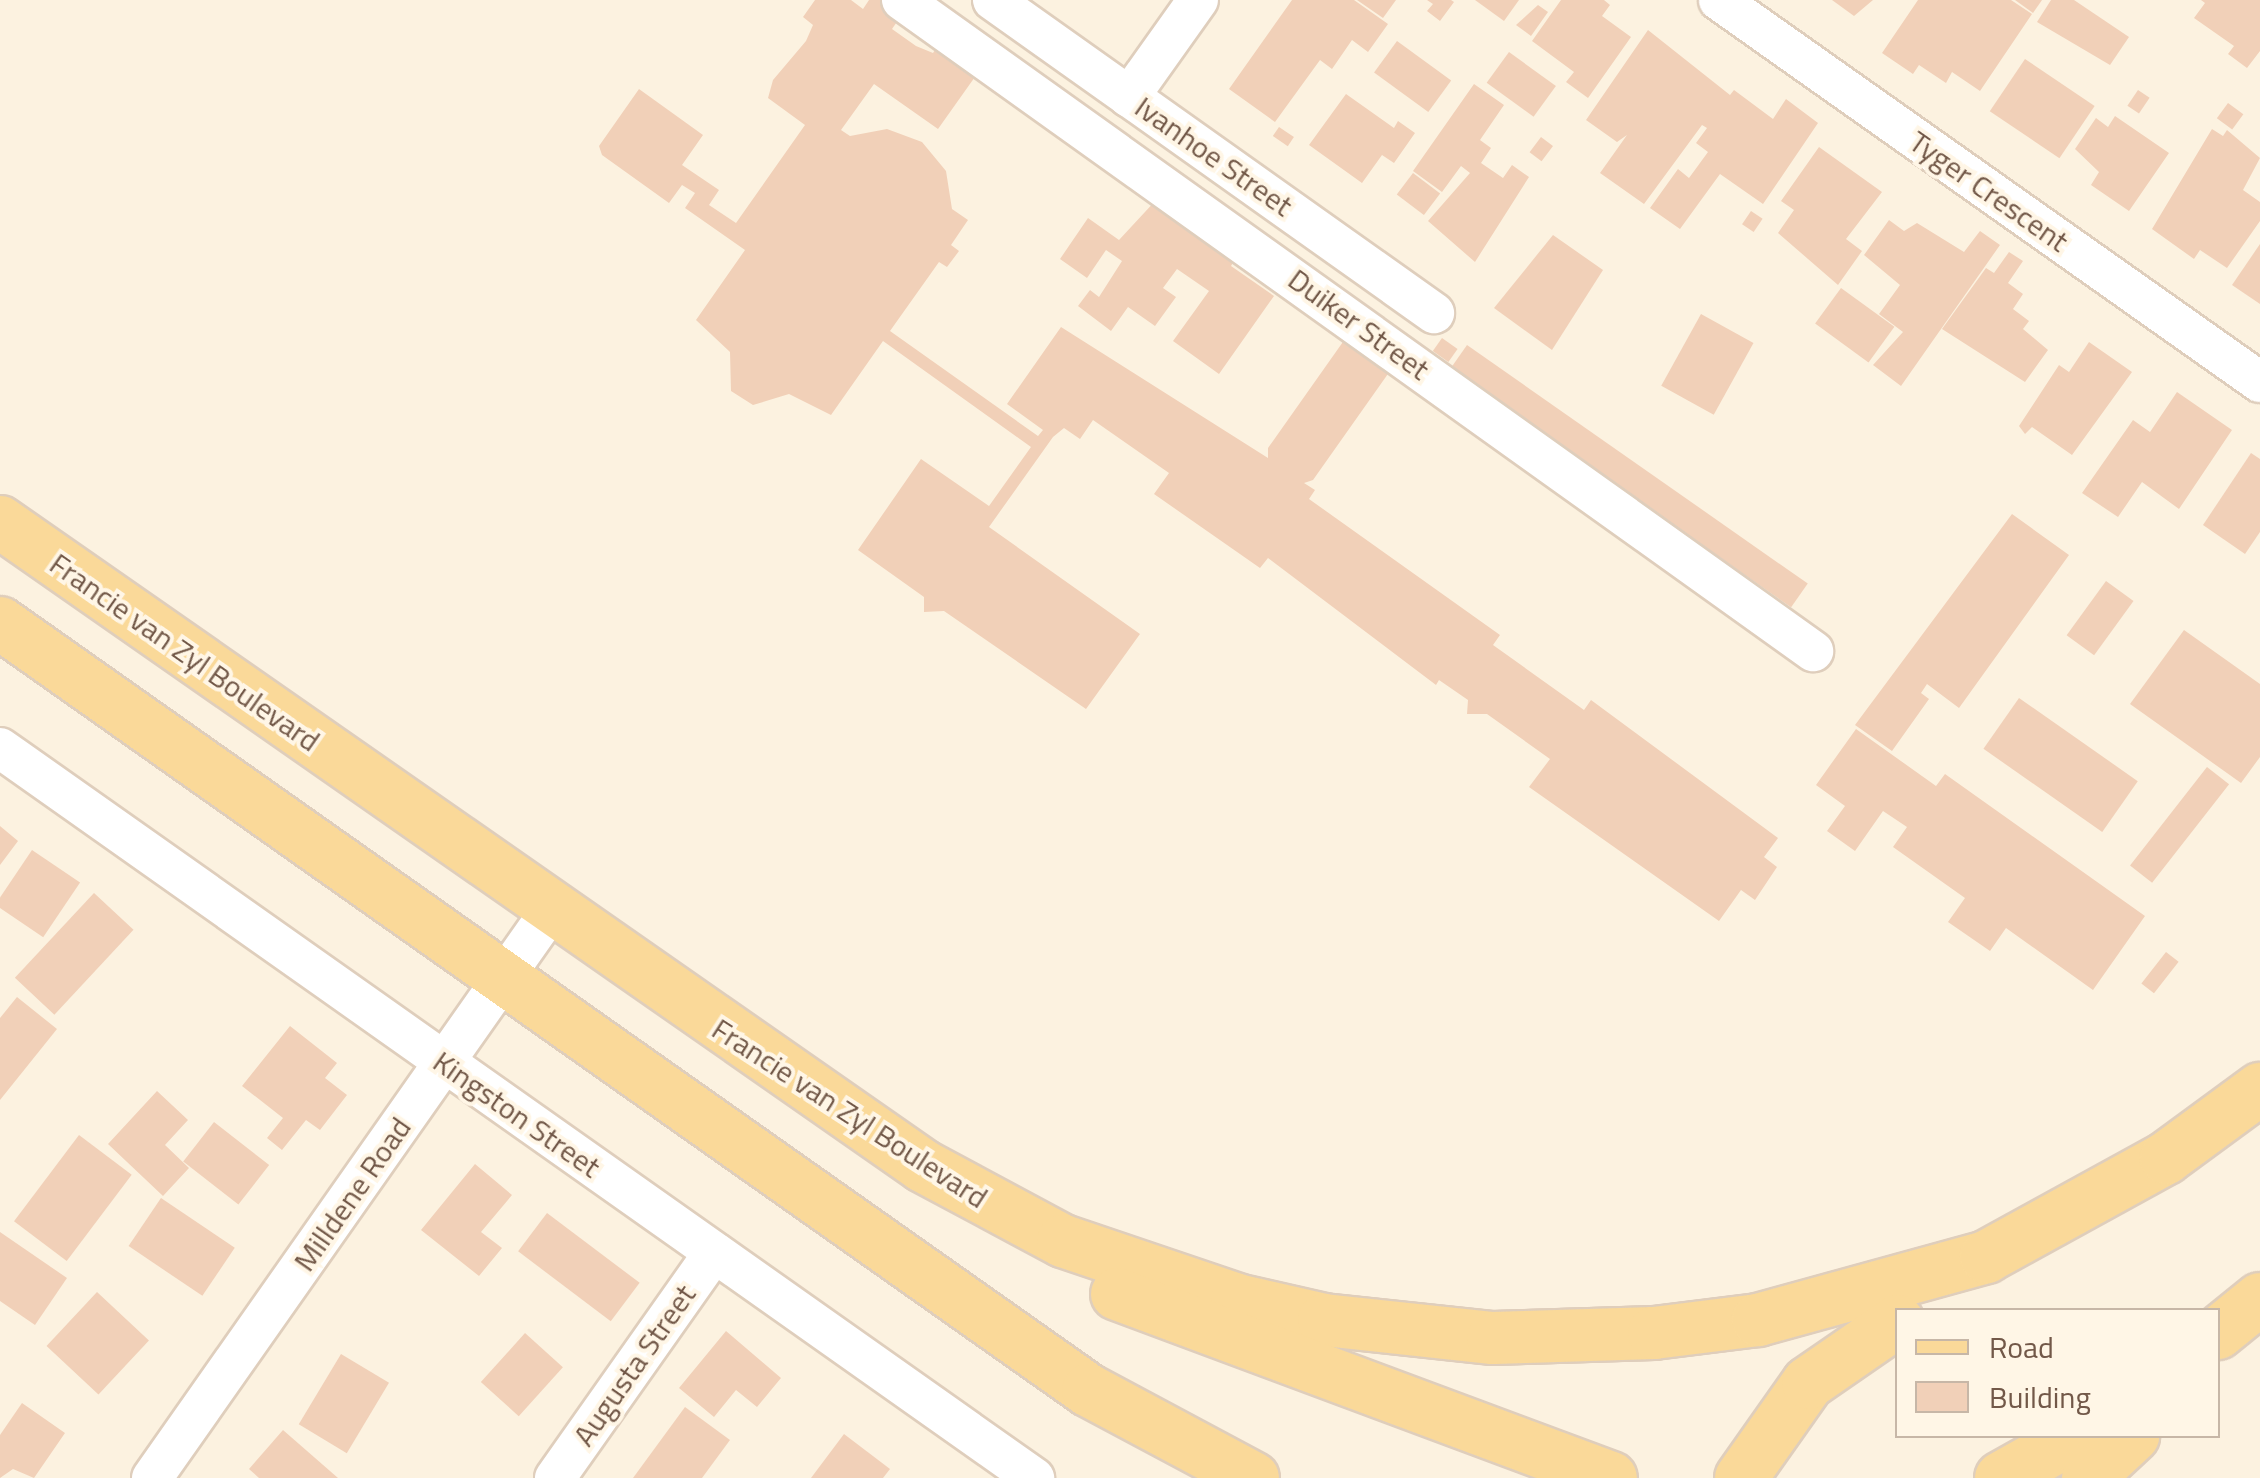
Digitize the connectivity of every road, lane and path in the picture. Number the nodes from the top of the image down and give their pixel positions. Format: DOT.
graph roads {
  1 [pos="902,0"];
  2 [pos="993,0"];
  3 [pos="1198,0"];
  4 [pos="1719,0"];
  5 [pos="1129,97"];
  6 [pos="1434,312"];
  7 [pos="2260,382"];
  8 [pos="0,522"];
  9 [pos="0,624"];
  10 [pos="1813,651"];
  11 [pos="0,748"];
  12 [pos="551,910"];
  13 [pos="502,977"];
  14 [pos="444,1062"];
  15 [pos="804,1088"];
  16 [pos="2260,1089"];
  17 [pos="714,1253"];
  18 [pos="1986,1257"];
  19 [pos="1915,1308"];
  20 [pos="1895,1323"];
  21 [pos="2072,1438"];
  22 [pos="2131,1438"];
  23 [pos="152,1478"];
  24 [pos="554,1478"];
  25 [pos="1034,1478"];
  26 [pos="1253,1478"];
  27 [pos="1611,1478"];
  28 [pos="1740,1478"];
  29 [pos="2001,1478"];
  30 [pos="2088,1478"];
  1 -- 10 [label="street, Duiker Street"];
  2 -- 5 [label="street, Ivanhoe Street"];
  3 -- 5 [label="street"];
  4 -- 7 [label="street, Tyger Crescent"];
  5 -- 6 [label="street, Ivanhoe Street"];
  8 -- 12 [label="main road, Francie van Zyl Boulevard"];
  9 -- 13 [label="main road"];
  11 -- 14 [label="street, Kingston Street"];
  12 -- 13 [label="street, Milldene Road"];
  12 -- 15 [label="main road, Francie van Zyl Boulevard"];
  13 -- 14 [label="street, Milldene Road"];
  13 -- 26 [label="main road"];
  14 -- 17 [label="street, Kingston Street"];
  14 -- 23 [label="street, Milldene Road"];
  15 -- 18 [label="main road, Francie van Zyl Boulevard"];
  15 -- 27 [label="main road"];
  16 -- 18 [label="main road, Francie van Zyl Boulevard"];
  17 -- 24 [label="street, Augusta Street"];
  17 -- 25 [label="street, Kingston Street"];
  18 -- 19 [label="main road"];
  20 -- 28 [label="main road"];
  21 -- 29 [label="main road"];
  22 -- 30 [label="main road"];
}
